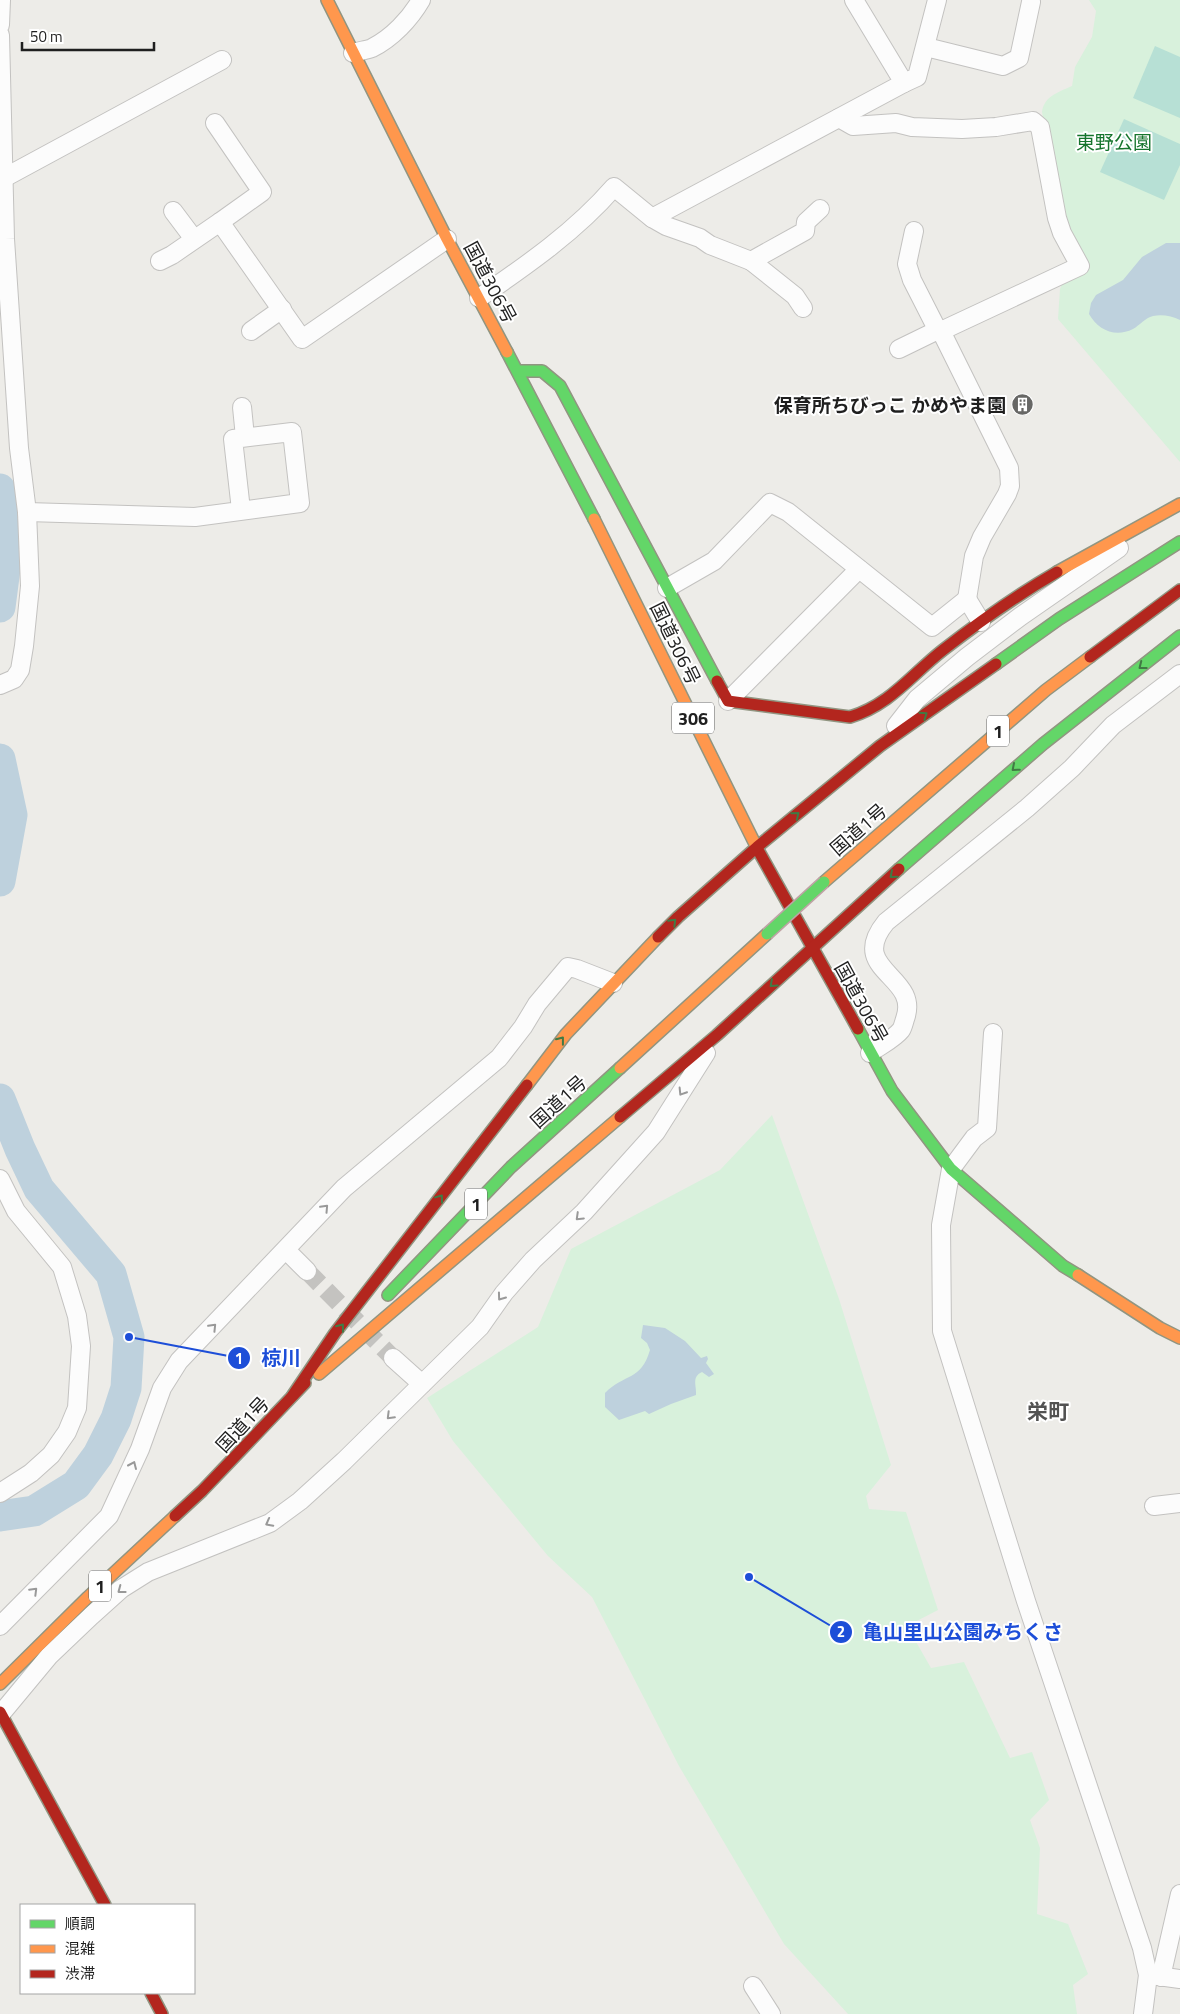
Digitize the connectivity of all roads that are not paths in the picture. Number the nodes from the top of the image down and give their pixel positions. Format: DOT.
graph roads {
  1 [pos="1,0"];
  2 [pos="327,0"];
  3 [pos="421,0"];
  4 [pos="854,0"];
  5 [pos="937,0"];
  6 [pos="1031,2"];
  7 [pos="0,25"];
  8 [pos="0,35"];
  9 [pos="926,47"];
  10 [pos="353,53"];
  11 [pos="222,60"];
  12 [pos="904,83"];
  13 [pos="839,118"];
  14 [pos="215,123"];
  15 [pos="2,179"];
  16 [pos="820,209"];
  17 [pos="173,212"];
  18 [pos="652,218"];
  19 [pos="220,222"];
  20 [pos="914,231"];
  21 [pos="194,239"];
  22 [pos="448,239"];
  23 [pos="160,260"];
  24 [pos="752,261"];
  25 [pos="480,298"];
  26 [pos="803,308"];
  27 [pos="282,309"];
  28 [pos="939,331"];
  29 [pos="251,332"];
  30 [pos="899,350"];
  31 [pos="518,371"];
  32 [pos="242,408"];
  33 [pos="245,437"];
  34 [pos="1180,504"];
  35 [pos="241,510"];
  36 [pos="27,512"];
  37 [pos="1180,542"];
  38 [pos="859,569"];
  39 [pos="667,588"];
  40 [pos="1180,590"];
  41 [pos="967,599"];
  42 [pos="981,622"];
  43 [pos="1180,636"];
  44 [pos="1178,678"];
  45 [pos="7,682"];
  46 [pos="728,702"];
  47 [pos="880,746"];
  48 [pos="757,847"];
  49 [pos="813,948"];
  50 [pos="613,983"];
  51 [pos="994,1033"];
  52 [pos="717,1036"];
  53 [pos="870,1053"];
  54 [pos="951,1169"];
  55 [pos="0,1179"];
  56 [pos="286,1250"];
  57 [pos="308,1271"];
  58 [pos="377,1307"];
  59 [pos="363,1321"];
  60 [pos="1180,1338"];
  61 [pos="393,1358"];
  62 [pos="422,1384"];
  63 [pos="293,1395"];
  64 [pos="0,1493"];
  65 [pos="1180,1503"];
  66 [pos="1154,1506"];
  67 [pos="0,1626"];
  68 [pos="0,1684"];
  69 [pos="0,1714"];
  70 [pos="1180,1894"];
  71 [pos="104,1904"];
  72 [pos="1175,1938"];
  73 [pos="1154,1976"];
  74 [pos="1180,1979"];
  75 [pos="753,1986"];
  76 [pos="152,1994"];
  77 [pos="162,2014"];
  78 [pos="771,2014"];
  79 [pos="1143,2014"];
  1 -- 7 [label="street"];
  2 -- 10 [label="main road, 国道306号 / 306"];
  3 -- 10 [label="street"];
  4 -- 12 [label="street"];
  5 -- 9 [label="street"];
  6 -- 9 [label="street"];
  8 -- 15 [label="street"];
  9 -- 12 [label="street"];
  10 -- 22 [label="main road, 国道306号 / 306"];
  11 -- 15 [label="street"];
  12 -- 13 [label="street"];
  13 -- 18 [label="street"];
  13 -- 28 [label="street"];
  14 -- 19 [label="street"];
  15 -- 36 [label="street"];
  16 -- 24 [label="street"];
  17 -- 21 [label="street"];
  18 -- 24 [label="street"];
  18 -- 25 [label="street"];
  19 -- 21 [label="street"];
  19 -- 27 [label="street"];
  20 -- 28 [label="street"];
  21 -- 23 [label="street"];
  22 -- 25 [label="main road, 国道306号 / 306"];
  22 -- 27 [label="street"];
  24 -- 26 [label="street"];
  25 -- 31 [label="main road, 国道306号 / 306"];
  27 -- 29 [label="street"];
  28 -- 30 [label="street"];
  28 -- 41 [label="street"];
  31 -- 39 [label="main road"];
  31 -- 48 [label="main road, 国道306号 / 306"];
  32 -- 33 [label="street"];
  33 -- 35 [label="street"];
  33 -- 35 [label="street"];
  34 -- 42 [label="main road"];
  34 -- 47 [label="street"];
  35 -- 36 [label="street"];
  36 -- 45 [label="street"];
  47 -- 37 [label="main road, one-way"];
  38 -- 39 [label="street"];
  38 -- 41 [label="street"];
  38 -- 46 [label="street"];
  39 -- 46 [label="main road"];
  40 -- 58 [label="main road, 国道1号 / 1, bridge"];
  41 -- 42 [label="street"];
  42 -- 46 [label="main road"];
  43 -- 49 [label="main road, one-way"];
  44 -- 53 [label="street"];
  48 -- 47 [label="main road, one-way"];
  48 -- 49 [label="main road, 国道306号 / 306"];
  50 -- 48 [label="main road, one-way"];
  49 -- 52 [label="main road, one-way"];
  49 -- 53 [label="main road, 国道306号 / 306"];
  56 -- 50 [label="street, one-way"];
  63 -- 50 [label="main road, one-way"];
  51 -- 54 [label="street"];
  52 -- 62 [label="street, one-way"];
  52 -- 63 [label="main road"];
  53 -- 54 [label="main road, 国道306号 / 306"];
  54 -- 60 [label="main road, 国道306号 / 306"];
  54 -- 73 [label="street"];
  55 -- 64 [label="street"];
  56 -- 57 [label="street"];
  67 -- 56 [label="street, one-way"];
  59 -- 63 [label="main road, 国道1号 / 1"];
  61 -- 62 [label="street"];
  62 -- 69 [label="street, one-way"];
  63 -- 68 [label="main road, 国道1号 / 1"];
  65 -- 66 [label="street"];
  69 -- 71 [label="main road"];
  70 -- 72 [label="street"];
  72 -- 73 [label="street"];
  73 -- 74 [label="street"];
  73 -- 79 [label="street"];
  75 -- 78 [label="street"];
  76 -- 77 [label="main road"];
}
